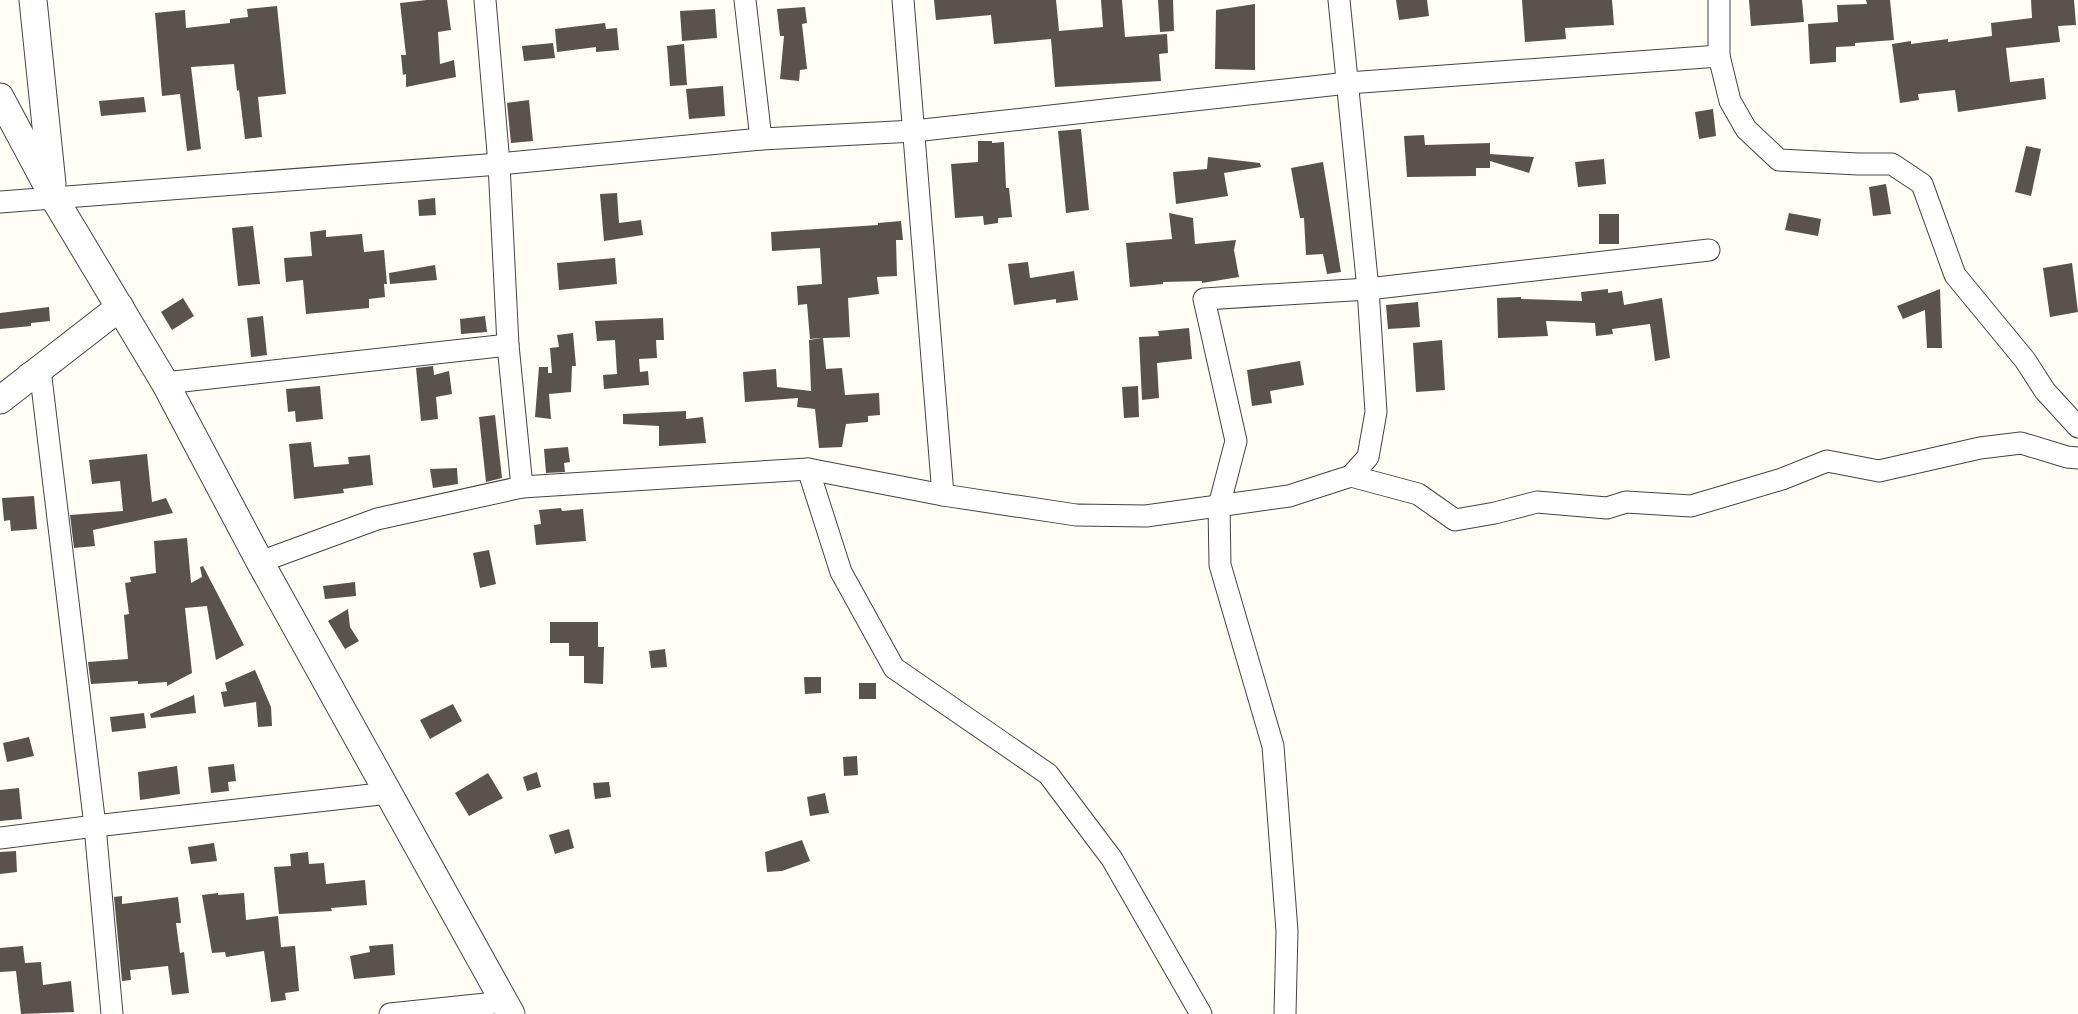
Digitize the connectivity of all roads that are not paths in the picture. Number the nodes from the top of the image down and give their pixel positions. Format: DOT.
graph roads {
  1 [pos="33,0"];
  2 [pos="485,0"];
  3 [pos="745,0"];
  4 [pos="903,0"];
  5 [pos="1340,0"];
  6 [pos="1719,0"];
  7 [pos="1719,56"];
  8 [pos="1348,83"];
  9 [pos="0,97"];
  10 [pos="914,131"];
  11 [pos="761,139"];
  12 [pos="499,164"];
  13 [pos="54,198"];
  14 [pos="0,202"];
  15 [pos="1708,250"];
  16 [pos="1368,289"];
  17 [pos="120,307"];
  18 [pos="507,345"];
  19 [pos="40,369"];
  20 [pos="165,383"];
  21 [pos="0,386"];
  22 [pos="0,400"];
  23 [pos="2078,428"];
  24 [pos="2078,458"];
  25 [pos="808,469"];
  26 [pos="1351,476"];
  27 [pos="522,487"];
  28 [pos="943,495"];
  29 [pos="1219,506"];
  30 [pos="260,562"];
  31 [pos="388,793"];
  32 [pos="95,826"];
  33 [pos="0,838"];
  34 [pos="508,1008"];
  35 [pos="112,1014"];
  36 [pos="390,1014"];
  37 [pos="1201,1014"];
  38 [pos="1285,1014"];
  1 -- 13 [label="street"];
  2 -- 12 [label="street"];
  3 -- 11 [label="street"];
  4 -- 10 [label="street"];
  5 -- 8 [label="street"];
  6 -- 7 [label="street"];
  7 -- 8 [label="street"];
  7 -- 23 [label="street"];
  8 -- 10 [label="street"];
  8 -- 16 [label="street"];
  9 -- 13 [label="street"];
  10 -- 11 [label="street"];
  10 -- 28 [label="street"];
  11 -- 12 [label="street"];
  12 -- 13 [label="street"];
  12 -- 18 [label="street"];
  13 -- 14 [label="street"];
  13 -- 17 [label="street"];
  15 -- 16 [label="street"];
  16 -- 26 [label="street"];
  16 -- 29 [label="street"];
  17 -- 19 [label="street"];
  17 -- 20 [label="street"];
  18 -- 20 [label="street"];
  18 -- 27 [label="street"];
  19 -- 21 [label="street"];
  19 -- 22 [label="street"];
  19 -- 32 [label="street"];
  20 -- 30 [label="street"];
  24 -- 26 [label="street"];
  25 -- 27 [label="street"];
  25 -- 28 [label="street"];
  25 -- 37 [label="street"];
  26 -- 29 [label="street"];
  27 -- 30 [label="street"];
  28 -- 29 [label="street"];
  29 -- 38 [label="street"];
  30 -- 31 [label="street"];
  31 -- 32 [label="street"];
  31 -- 34 [label="street"];
  32 -- 33 [label="street"];
  32 -- 35 [label="street"];
  34 -- 36 [label="street"];
}
